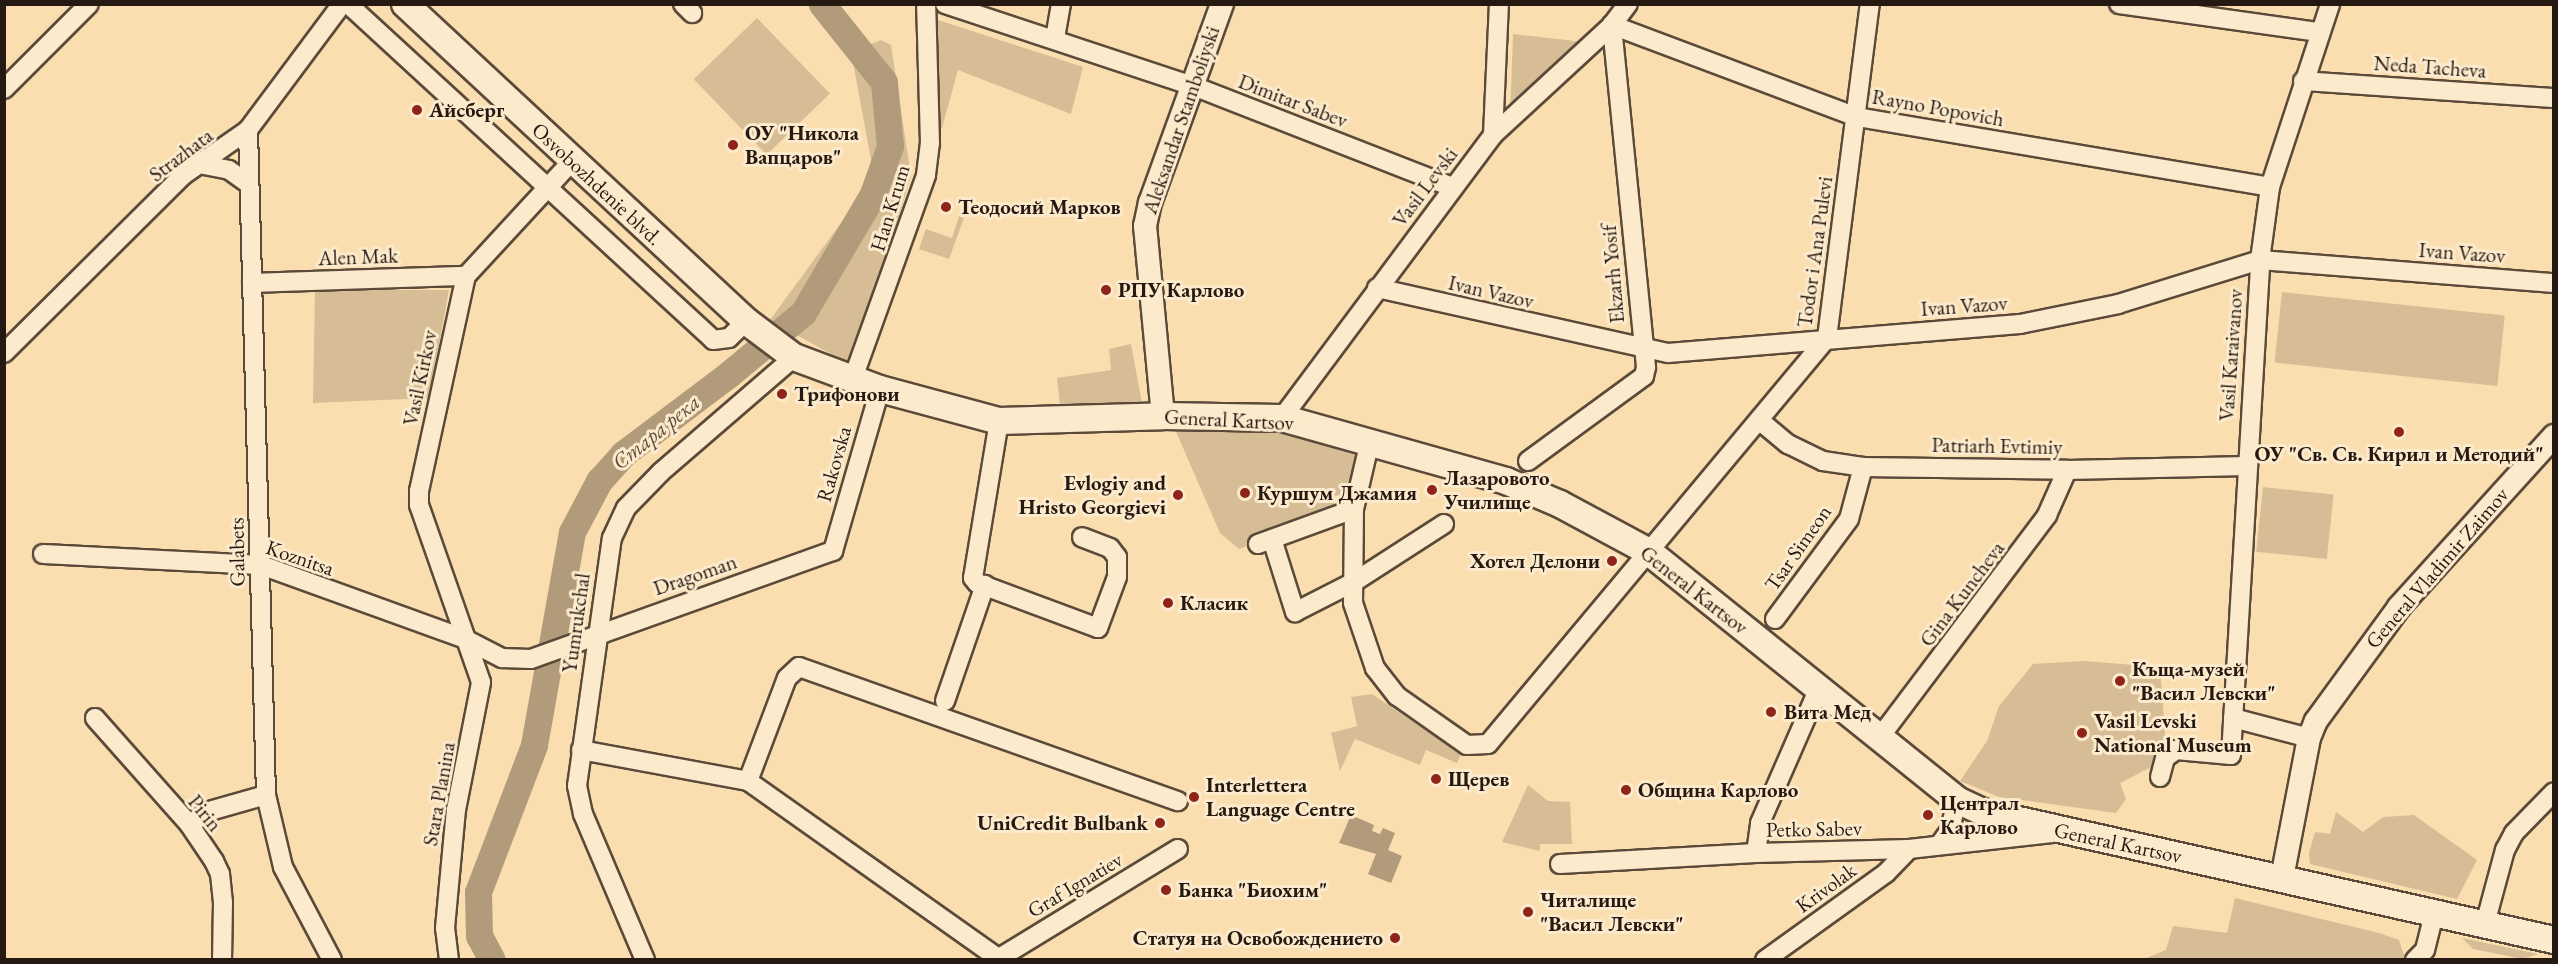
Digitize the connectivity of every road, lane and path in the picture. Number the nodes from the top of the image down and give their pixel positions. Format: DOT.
graph roads {
  1 [pos="89,4"];
  2 [pos="342,4"];
  3 [pos="348,4"];
  4 [pos="405,4"];
  5 [pos="926,4"];
  6 [pos="945,4"];
  7 [pos="1061,4"];
  8 [pos="1222,4"];
  9 [pos="1499,4"];
  10 [pos="1628,4"];
  11 [pos="1870,4"];
  12 [pos="2119,4"];
  13 [pos="2330,4"];
  14 [pos="1612,25"];
  15 [pos="2319,32"];
  16 [pos="1054,38"];
  17 [pos="2303,81"];
  18 [pos="1193,86"];
  19 [pos="4,89"];
  20 [pos="2553,98"];
  21 [pos="1857,117"];
  22 [pos="248,130"];
  23 [pos="1493,135"];
  24 [pos="572,161"];
  25 [pos="204,165"];
  26 [pos="249,184"];
  27 [pos="1452,187"];
  28 [pos="2270,187"];
  29 [pos="546,188"];
  30 [pos="2260,260"];
  31 [pos="466,276"];
  32 [pos="252,283"];
  33 [pos="2553,283"];
  34 [pos="1377,288"];
  35 [pos="746,321"];
  36 [pos="1827,338"];
  37 [pos="1643,351"];
  38 [pos="4,353"];
  39 [pos="794,357"];
  40 [pos="852,381"];
  41 [pos="880,389"];
  42 [pos="1163,416"];
  43 [pos="1282,418"];
  44 [pos="1759,420"];
  45 [pos="999,422"];
  46 [pos="2553,436"];
  47 [pos="1370,441"];
  48 [pos="1528,461"];
  49 [pos="2247,466"];
  50 [pos="1863,467"];
  51 [pos="2067,470"];
  52 [pos="1354,509"];
  53 [pos="1444,524"];
  54 [pos="1082,537"];
  55 [pos="832,551"];
  56 [pos="1649,552"];
  57 [pos="43,554"];
  58 [pos="261,565"];
  59 [pos="1354,582"];
  60 [pos="985,585"];
  61 [pos="1775,619"];
  62 [pos="597,633"];
  63 [pos="465,639"];
  64 [pos="531,659"];
  65 [pos="1819,688"];
  66 [pos="945,701"];
  67 [pos="95,718"];
  68 [pos="2233,718"];
  69 [pos="1880,737"];
  70 [pos="2309,738"];
  71 [pos="581,750"];
  72 [pos="2160,777"];
  73 [pos="748,781"];
  74 [pos="2553,792"];
  75 [pos="266,795"];
  76 [pos="1958,800"];
  77 [pos="1178,801"];
  78 [pos="189,824"];
  79 [pos="2068,831"];
  80 [pos="1940,844"];
  81 [pos="1178,849"];
  82 [pos="1909,849"];
  83 [pos="1756,853"];
  84 [pos="1560,864"];
  85 [pos="2282,878"];
  86 [pos="2434,913"];
  87 [pos="2485,924"];
  88 [pos="2553,940"];
  89 [pos="997,959"];
  90 [pos="222,960"];
  91 [pos="332,960"];
  92 [pos="449,960"];
  93 [pos="645,960"];
  94 [pos="1765,960"];
  95 [pos="2415,960"];
  1 -- 19 [label="street"];
  2 -- 22 [label="street, Strazhata"];
  3 -- 29 [label="street"];
  4 -- 24 [label="main road, Osvobozhdenie blvd."];
  5 -- 40 [label="street, Han Krum"];
  6 -- 16 [label="street, Dimitar Sabev"];
  7 -- 16 [label="street"];
  8 -- 18 [label="street, Aleksandar Stamboliyski"];
  9 -- 23 [label="street"];
  10 -- 14 [label="street, Vasil Levski"];
  11 -- 21 [label="street, Todor i Ana Pulevi"];
  12 -- 15 [label="street"];
  13 -- 15 [label="street, Vasil Karaivanov"];
  14 -- 21 [label="street, Rayno Popovich"];
  14 -- 23 [label="street, Vasil Levski"];
  14 -- 37 [label="street, Ekzarh Yosif"];
  15 -- 17 [label="street, Vasil Karaivanov"];
  16 -- 18 [label="street, Dimitar Sabev"];
  17 -- 20 [label="street, Neda Tacheva"];
  17 -- 28 [label="street, Vasil Karaivanov"];
  18 -- 27 [label="street, Dimitar Sabev"];
  18 -- 42 [label="street, Aleksandar Stamboliyski"];
  21 -- 28 [label="street, Rayno Popovich"];
  21 -- 36 [label="street, Todor i Ana Pulevi"];
  22 -- 25 [label="street, Strazhata"];
  22 -- 26 [label="street, Galabets"];
  23 -- 27 [label="street, Vasil Levski"];
  24 -- 29 [label="street, Vasil Kirkov"];
  24 -- 35 [label="main road, Osvobozhdenie blvd."];
  25 -- 26 [label="street"];
  25 -- 38 [label="street, Strazhata"];
  26 -- 32 [label="street, Galabets"];
  27 -- 34 [label="street, Vasil Levski"];
  28 -- 30 [label="street, Vasil Karaivanov"];
  29 -- 31 [label="street, Vasil Kirkov"];
  29 -- 35 [label="street"];
  30 -- 33 [label="street, Ivan Vazov"];
  30 -- 36 [label="street, Ivan Vazov"];
  30 -- 49 [label="street, Vasil Karaivanov"];
  31 -- 32 [label="street, Alen Mak"];
  31 -- 63 [label="street, Vasil Kirkov"];
  32 -- 58 [label="street, Galabets"];
  34 -- 37 [label="street, Ivan Vazov"];
  34 -- 43 [label="street, Vasil Levski"];
  35 -- 39 [label="main road, Osvobozhdenie blvd."];
  36 -- 37 [label="street, Ivan Vazov"];
  36 -- 44 [label="street, Todor i Ana Pulevi"];
  37 -- 48 [label="street, Ekzarh Yosif"];
  39 -- 40 [label="main road, General Kartsov"];
  39 -- 62 [label="street, Yumrukchal"];
  40 -- 41 [label="main road, General Kartsov"];
  41 -- 45 [label="main road, General Kartsov"];
  41 -- 55 [label="street, Rakovska"];
  42 -- 43 [label="main road, General Kartsov"];
  42 -- 45 [label="main road, General Kartsov"];
  43 -- 47 [label="main road, General Kartsov"];
  44 -- 50 [label="street, Patriarh Evtimiy"];
  44 -- 56 [label="street, Todor i Ana Pulevi"];
  45 -- 60 [label="street"];
  46 -- 70 [label="street, General Vladimir Zaimov"];
  47 -- 52 [label="street, Todor i Ana Pulevi"];
  47 -- 56 [label="main road, General Kartsov"];
  49 -- 51 [label="street, Patriarh Evtimiy"];
  49 -- 68 [label="street, Vasil Karaivanov"];
  50 -- 51 [label="street, Patriarh Evtimiy"];
  50 -- 61 [label="street, Tsar Simeon"];
  51 -- 69 [label="street, Gina Kuncheva"];
  52 -- 59 [label="street, Todor i Ana Pulevi"];
  52 -- 59 [label="street"];
  53 -- 59 [label="street"];
  54 -- 60 [label="street"];
  55 -- 62 [label="street, Dragoman"];
  56 -- 59 [label="street, Todor i Ana Pulevi"];
  56 -- 65 [label="main road, General Kartsov"];
  57 -- 58 [label="street, Koznitsa"];
  58 -- 63 [label="street, Koznitsa"];
  58 -- 75 [label="street, Galabets"];
  60 -- 66 [label="street"];
  62 -- 64 [label="street, Dragoman"];
  62 -- 71 [label="street, Yumrukchal"];
  63 -- 64 [label="street, Koznitsa"];
  63 -- 92 [label="street, Stara Planina"];
  65 -- 69 [label="main road, General Kartsov"];
  65 -- 83 [label="street"];
  67 -- 78 [label="street, Pirin"];
  68 -- 70 [label="street"];
  68 -- 72 [label="street, Vasil Karaivanov"];
  69 -- 76 [label="main road, General Kartsov"];
  70 -- 85 [label="street, General Vladimir Zaimov"];
  71 -- 73 [label="street"];
  71 -- 93 [label="street, Yumrukchal"];
  73 -- 77 [label="street"];
  73 -- 89 [label="street"];
  74 -- 87 [label="street"];
  75 -- 78 [label="street"];
  75 -- 91 [label="street, Galabets"];
  76 -- 79 [label="main road, General Kartsov"];
  76 -- 80 [label="street"];
  78 -- 90 [label="street, Pirin"];
  79 -- 80 [label="street, Petko Sabev"];
  79 -- 85 [label="main road, General Kartsov"];
  80 -- 82 [label="street, Petko Sabev"];
  81 -- 89 [label="street, Graf Ignatiev"];
  82 -- 83 [label="street, Petko Sabev"];
  82 -- 94 [label="street, Krivolak"];
  83 -- 84 [label="street, Petko Sabev"];
  85 -- 86 [label="main road, General Kartsov"];
  86 -- 87 [label="main road, General Kartsov"];
  86 -- 95 [label="street"];
  87 -- 88 [label="main road, General Kartsov"];
}
